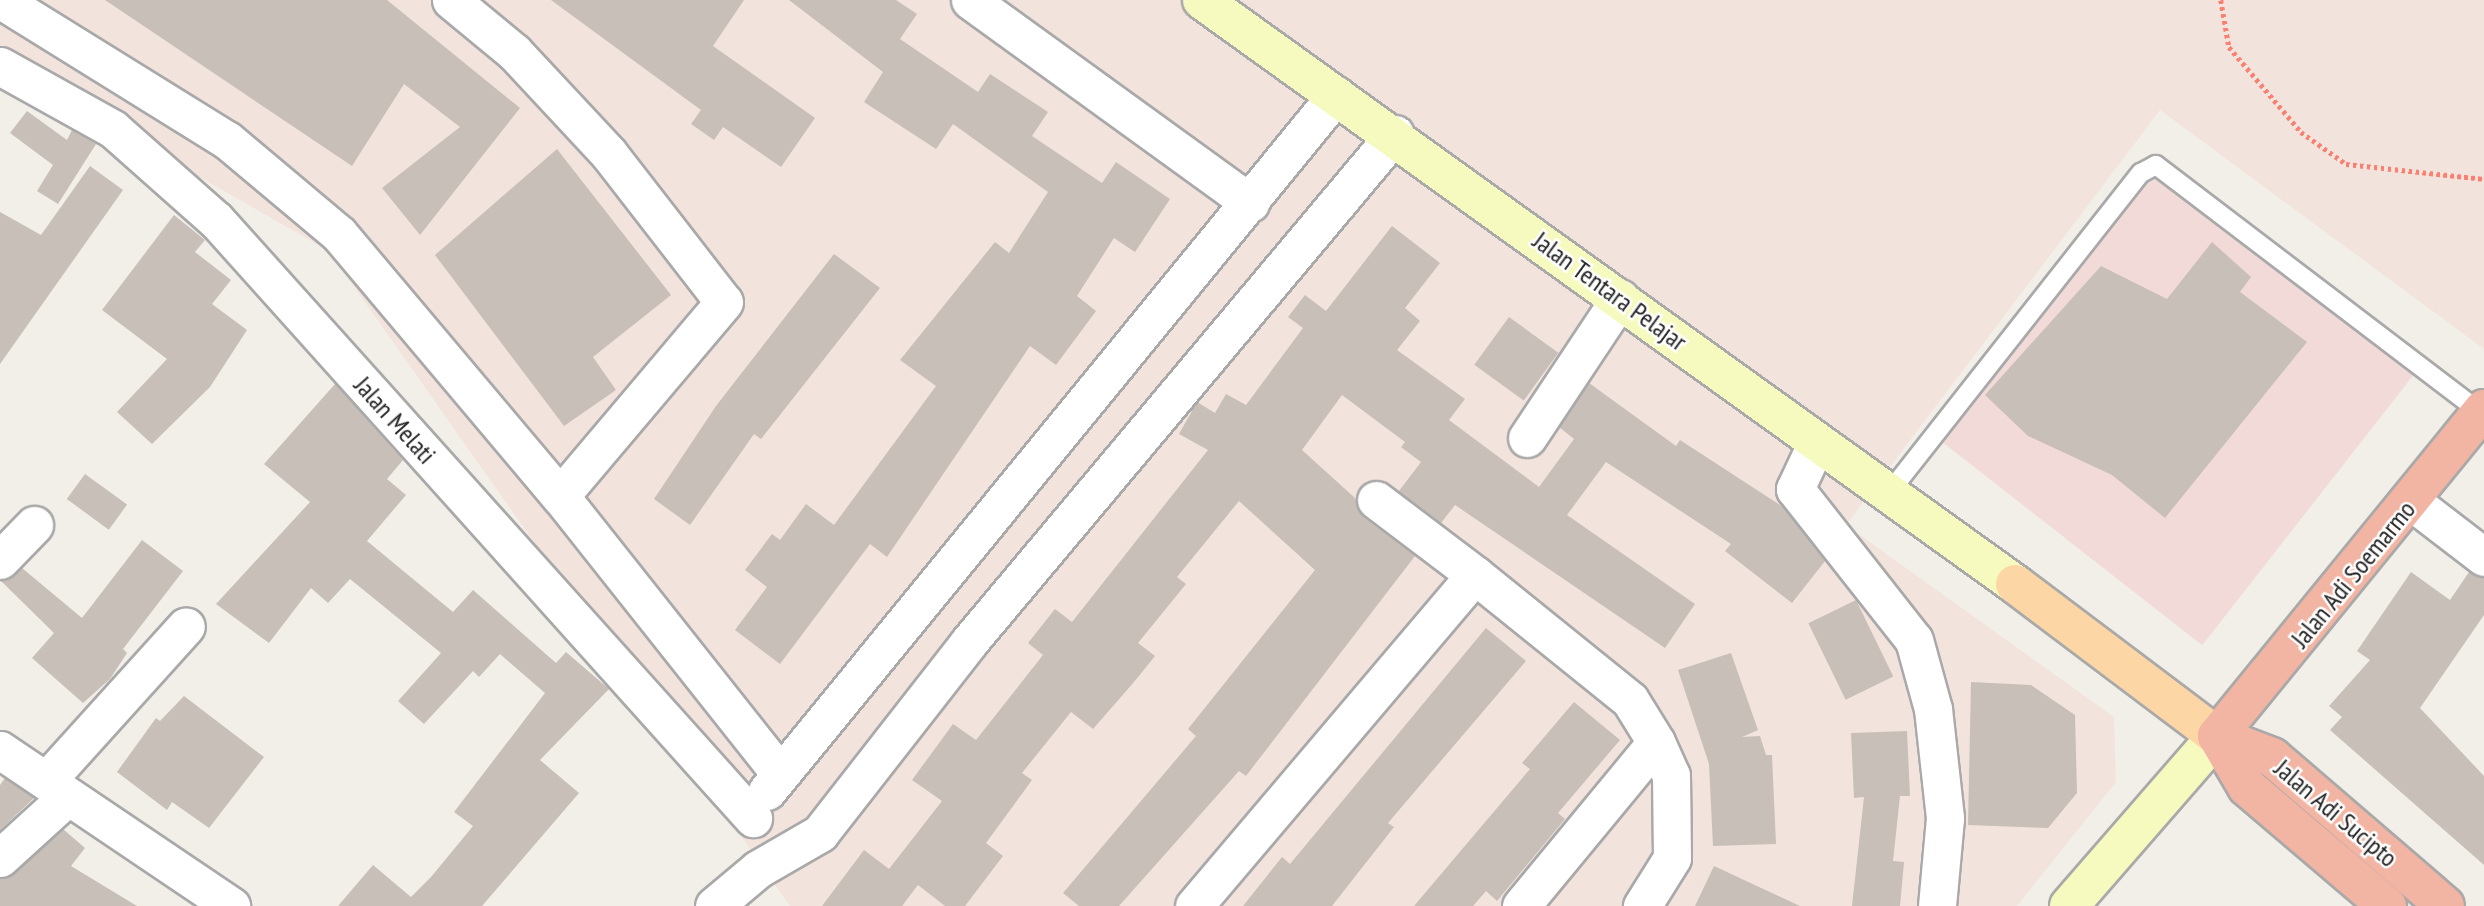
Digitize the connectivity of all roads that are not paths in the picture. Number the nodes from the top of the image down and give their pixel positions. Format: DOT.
graph roads {
  1 [pos="1,0"];
  2 [pos="451,0"];
  3 [pos="970,0"];
  4 [pos="1202,0"];
  5 [pos="0,66"];
  6 [pos="1336,95"];
  7 [pos="1395,134"];
  8 [pos="1250,203"];
  9 [pos="1620,298"];
  10 [pos="2482,411"];
  11 [pos="1527,438"];
  12 [pos="1817,442"];
  13 [pos="1888,494"];
  14 [pos="560,496"];
  15 [pos="1376,499"];
  16 [pos="2412,501"];
  17 [pos="34,525"];
  18 [pos="2484,557"];
  19 [pos="0,560"];
  20 [pos="1475,575"];
  21 [pos="2015,584"];
  22 [pos="186,626"];
  23 [pos="2217,736"];
  24 [pos="1656,742"];
  25 [pos="0,750"];
  26 [pos="777,770"];
  27 [pos="57,788"];
  28 [pos="753,818"];
  29 [pos="0,858"];
  30 [pos="737,892"];
  31 [pos="231,906"];
  32 [pos="1194,906"];
  33 [pos="1521,906"];
  34 [pos="1642,906"];
  35 [pos="1937,906"];
  36 [pos="2069,906"];
  37 [pos="2387,906"];
  38 [pos="2445,906"];
  1 -- 14 [label="street"];
  2 -- 14 [label="street"];
  3 -- 8 [label="street"];
  4 -- 6 [label="main road, Jalan Tentara Pelajar"];
  5 -- 28 [label="street, Jalan Melati"];
  6 -- 7 [label="main road, Jalan Tentara Pelajar"];
  6 -- 8 [label="street"];
  7 -- 9 [label="main road, Jalan Tentara Pelajar"];
  7 -- 30 [label="street"];
  8 -- 26 [label="street"];
  9 -- 11 [label="street"];
  9 -- 12 [label="main road, Jalan Tentara Pelajar"];
  10 -- 13 [label="lane"];
  10 -- 16 [label="highway, Jalan Adi Soemarmo"];
  12 -- 13 [label="main road, Jalan Tentara Pelajar"];
  12 -- 35 [label="street"];
  13 -- 21 [label="main road, Jalan Tentara Pelajar"];
  14 -- 26 [label="street"];
  15 -- 20 [label="street"];
  16 -- 18 [label="street"];
  16 -- 23 [label="highway, Jalan Adi Soemarmo"];
  17 -- 19 [label="street"];
  20 -- 24 [label="street"];
  20 -- 32 [label="street"];
  21 -- 23 [label="main road, Jalan Adi Sucipto"];
  22 -- 27 [label="street"];
  23 -- 36 [label="main road"];
  23 -- 37 [label="highway, Jalan Adi Sucipto"];
  23 -- 38 [label="highway, Jalan Adi Sucipto"];
  24 -- 33 [label="street"];
  24 -- 34 [label="street"];
  25 -- 27 [label="street"];
  26 -- 28 [label="street"];
  27 -- 29 [label="street"];
  27 -- 31 [label="street"];
  28 -- 30 [label="street"];
}
